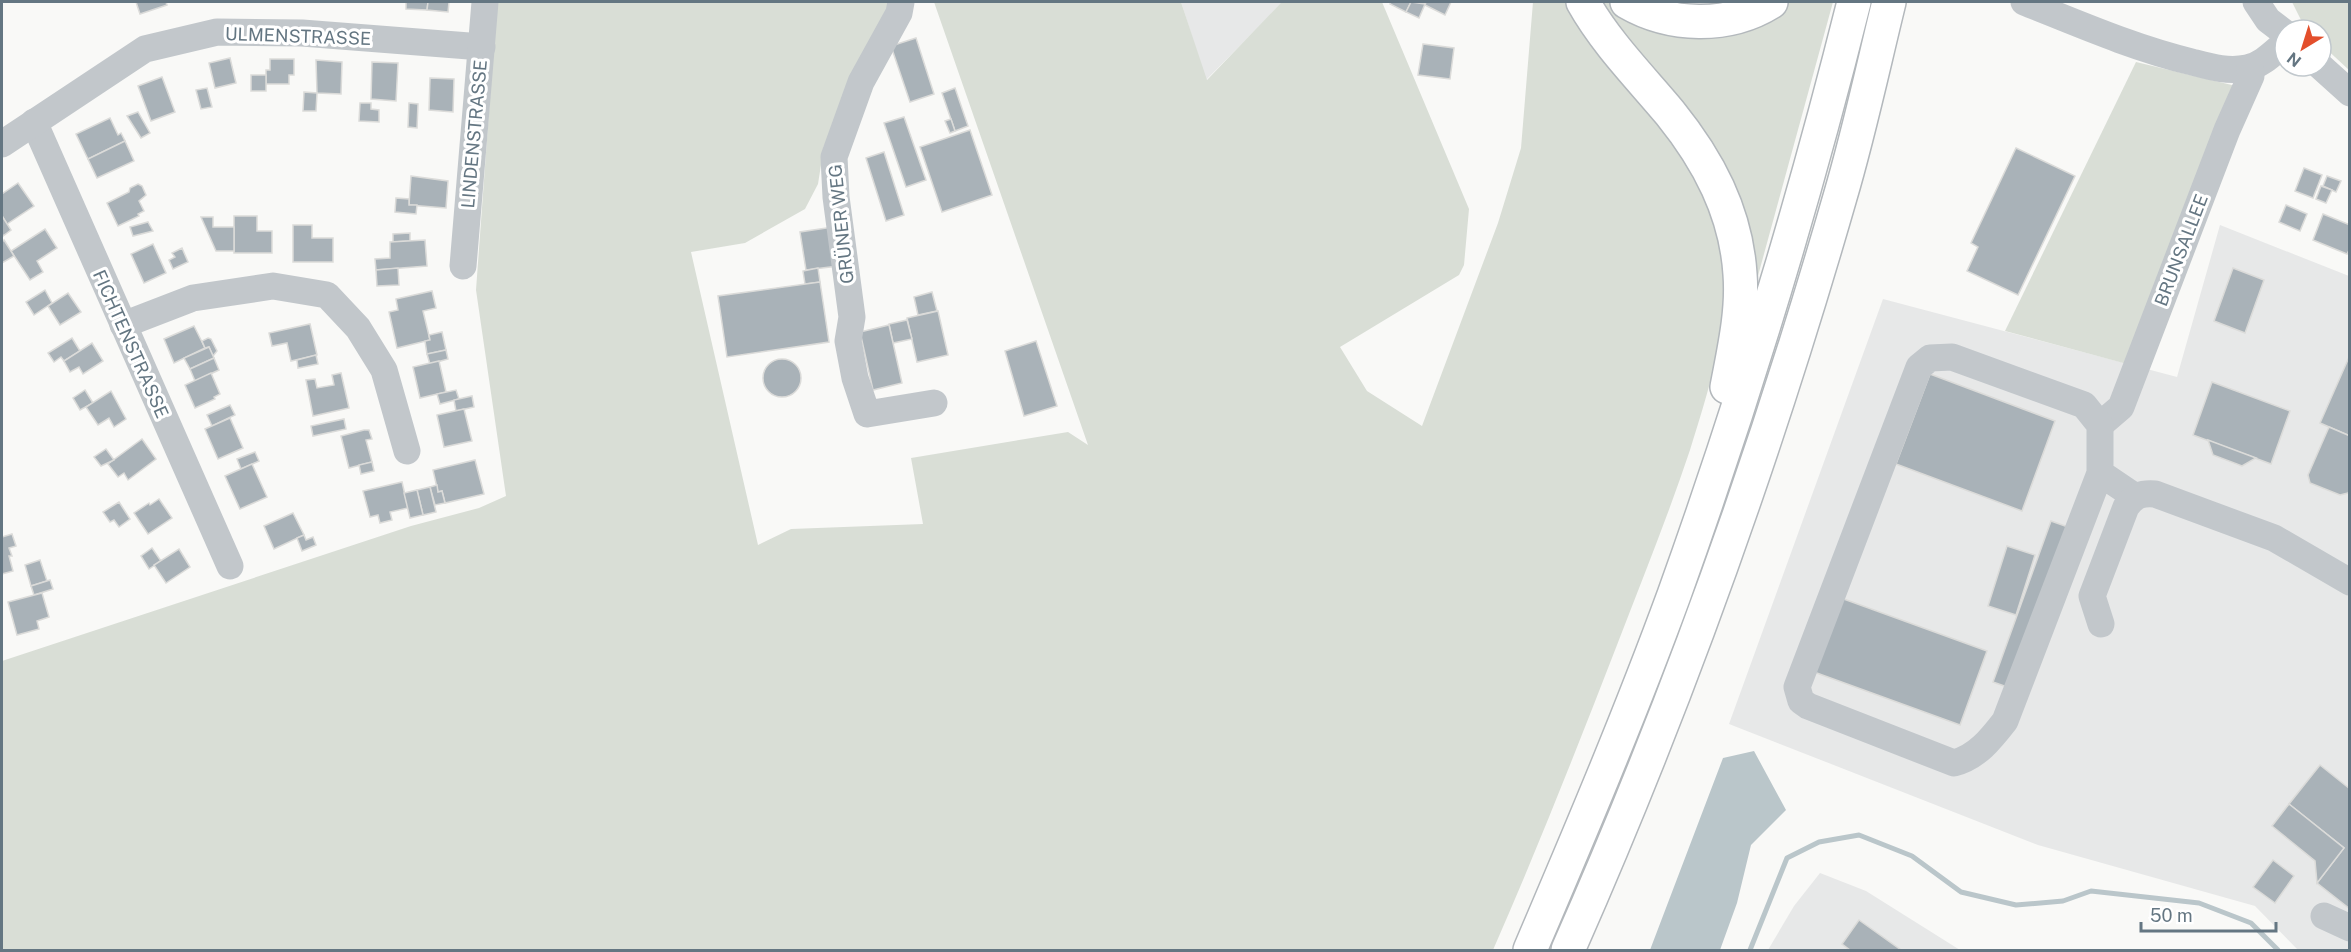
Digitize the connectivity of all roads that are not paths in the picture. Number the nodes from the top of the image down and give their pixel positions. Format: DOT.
graph roads {
  1 [pos="484,2"];
  2 [pos="901,2"];
  3 [pos="1583,2"];
  4 [pos="1627,2"];
  5 [pos="1771,2"];
  6 [pos="1854,2"];
  7 [pos="1889,2"];
  8 [pos="2024,2"];
  9 [pos="2256,2"];
  10 [pos="2273,2"];
  11 [pos="2280,18"];
  12 [pos="2273,23"];
  13 [pos="482,47"];
  14 [pos="2273,53"];
  15 [pos="2250,68"];
  16 [pos="2333,78"];
  17 [pos="2349,93"];
  18 [pos="34,122"];
  19 [pos="2,144"];
  20 [pos="463,266"];
  21 [pos="123,325"];
  22 [pos="934,403"];
  23 [pos="2100,425"];
  24 [pos="406,451"];
  25 [pos="2100,473"];
  26 [pos="2134,496"];
  27 [pos="231,567"];
  28 [pos="2349,580"];
  29 [pos="1673,598"];
  30 [pos="2100,624"];
  31 [pos="2324,916"];
  32 [pos="2349,928"];
  33 [pos="1530,951"];
  34 [pos="1568,951"];
  1 -- 13 [label="street, LINDENSTRASSE"];
  2 -- 22 [label="street, GRÜNER WEG"];
  3 -- 29 [label="highway"];
  4 -- 5 [label="highway"];
  6 -- 29 [label="highway"];
  7 -- 34 [label="highway"];
  8 -- 15 [label="street"];
  9 -- 12 [label="street"];
  10 -- 11 [label="street"];
  13 -- 18 [label="street, ULMENSTRASSE"];
  13 -- 20 [label="street, LINDENSTRASSE"];
  14 -- 15 [label="street"];
  15 -- 23 [label="street, BRUNSALLEE"];
  16 -- 17 [label="street"];
  18 -- 19 [label="street, ULMENSTRASSE"];
  18 -- 21 [label="street, FICHTENSTRASSE"];
  21 -- 24 [label="street"];
  21 -- 27 [label="street, FICHTENSTRASSE"];
  23 -- 25 [label="street"];
  23 -- 25 [label="street"];
  25 -- 26 [label="street"];
  26 -- 28 [label="street"];
  26 -- 30 [label="street"];
  29 -- 33 [label="highway"];
  31 -- 32 [label="street"];
}
